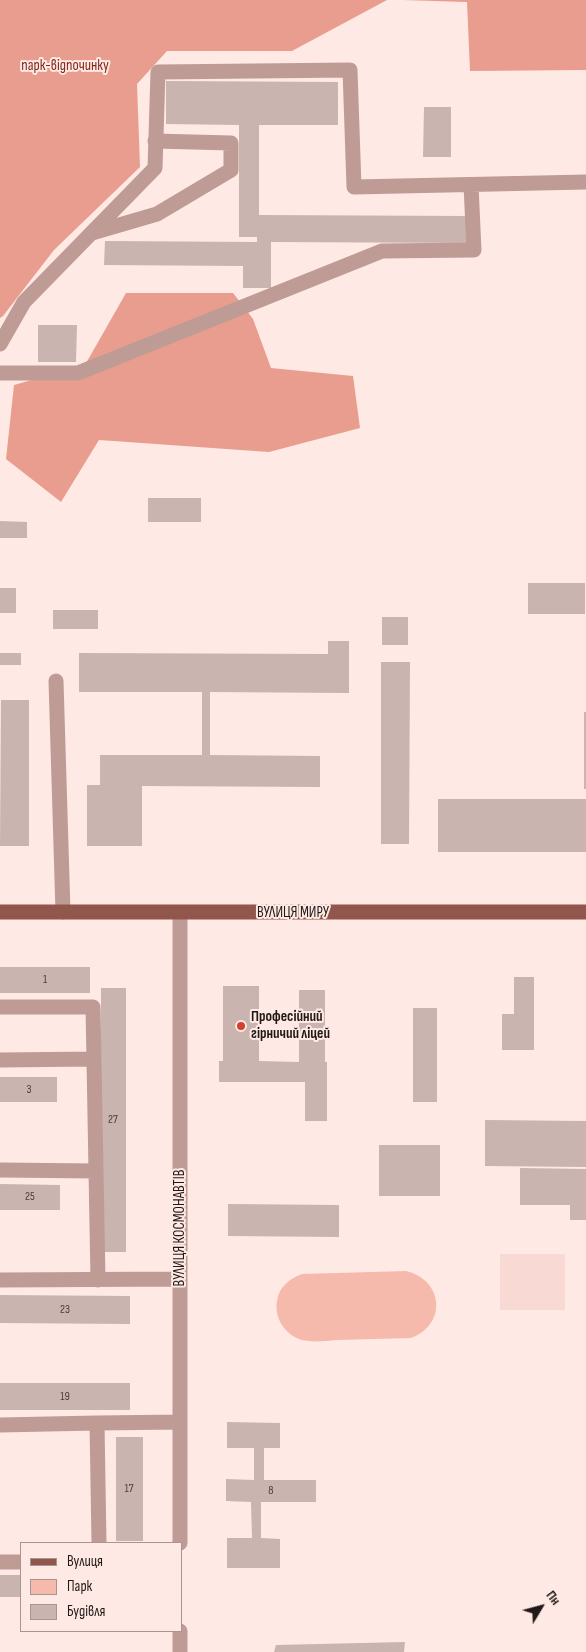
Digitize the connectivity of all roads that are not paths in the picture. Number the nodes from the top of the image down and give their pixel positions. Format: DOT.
graph roads {
  1 [pos="156,141"];
  2 [pos="586,182"];
  3 [pos="471,185"];
  4 [pos="90,233"];
  5 [pos="0,344"];
  6 [pos="0,373"];
  7 [pos="56,681"];
  8 [pos="0,912"];
  9 [pos="62,912"];
  10 [pos="586,912"];
  11 [pos="180,913"];
  12 [pos="0,1007"];
  13 [pos="94,1059"];
  14 [pos="0,1060"];
  15 [pos="0,1170"];
  16 [pos="96,1170"];
  17 [pos="0,1280"];
  18 [pos="98,1280"];
  19 [pos="180,1280"];
  20 [pos="180,1422"];
  21 [pos="97,1423"];
  22 [pos="0,1425"];
  23 [pos="99,1542"];
  24 [pos="180,1542"];
  25 [pos="0,1562"];
  26 [pos="20,1562"];
  27 [pos="180,1632"];
  28 [pos="180,1652"];
  1 -- 3 [label="street"];
  1 -- 4 [label="street"];
  1 -- 4 [label="street"];
  2 -- 3 [label="street"];
  3 -- 6 [label="street"];
  4 -- 5 [label="street"];
  7 -- 9 [label="street"];
  8 -- 9 [label="main road, ВУЛИЦЯ МИРУ"];
  9 -- 11 [label="main road, ВУЛИЦЯ МИРУ"];
  10 -- 11 [label="main road, ВУЛИЦЯ МИРУ"];
  11 -- 19 [label="street, ВУЛИЦЯ КОСМОНАВТІВ"];
  12 -- 13 [label="street"];
  13 -- 14 [label="street"];
  13 -- 16 [label="street"];
  15 -- 16 [label="street"];
  16 -- 18 [label="street"];
  17 -- 18 [label="street"];
  18 -- 19 [label="street"];
  19 -- 20 [label="street, ВУЛИЦЯ КОСМОНАВТІВ"];
  20 -- 21 [label="street"];
  20 -- 24 [label="street, ВУЛИЦЯ КОСМОНАВТІВ"];
  21 -- 22 [label="street"];
  21 -- 23 [label="street"];
  25 -- 26 [label="street"];
  27 -- 28 [label="street"];
}
